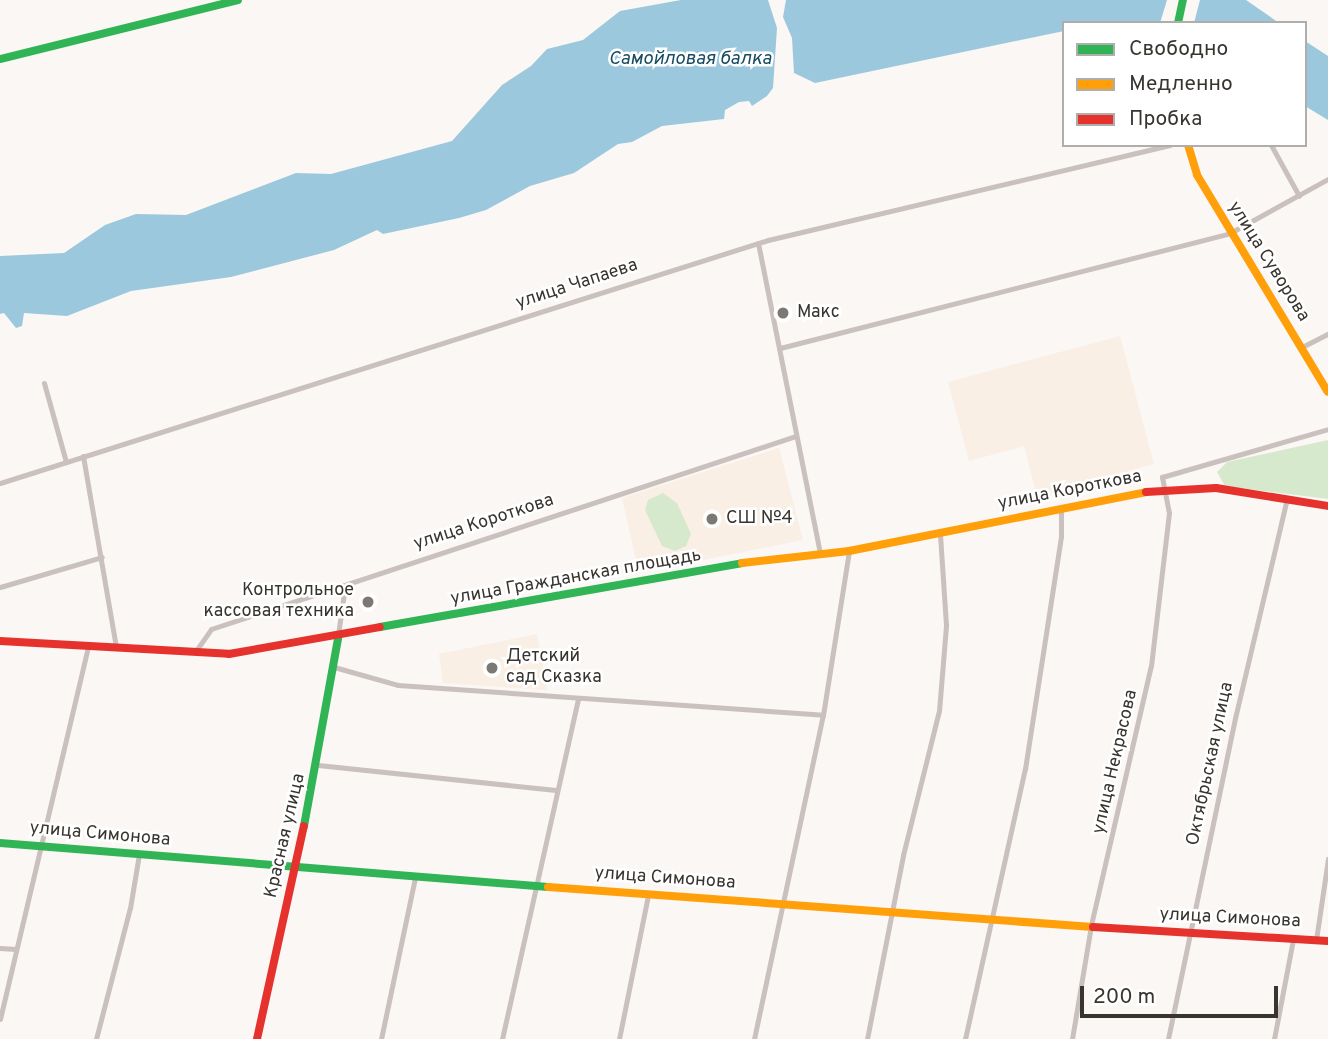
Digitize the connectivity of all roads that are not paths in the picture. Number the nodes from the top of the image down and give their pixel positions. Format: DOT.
graph roads {
  1 [pos="237,0"];
  2 [pos="1183,0"];
  3 [pos="1178,21"];
  4 [pos="0,59"];
  5 [pos="1162,147"];
  6 [pos="1189,147"];
  7 [pos="1272,147"];
  8 [pos="1328,179"];
  9 [pos="1300,196"];
  10 [pos="1230,233"];
  11 [pos="758,243"];
  12 [pos="1328,334"];
  13 [pos="1302,346"];
  14 [pos="780,348"];
  15 [pos="44,383"];
  16 [pos="1328,392"];
  17 [pos="1328,429"];
  18 [pos="796,436"];
  19 [pos="83,456"];
  20 [pos="66,462"];
  21 [pos="0,483"];
  22 [pos="1166,488"];
  23 [pos="1288,497"];
  24 [pos="1328,506"];
  25 [pos="1061,508"];
  26 [pos="940,534"];
  27 [pos="849,551"];
  28 [pos="820,554"];
  29 [pos="102,557"];
  30 [pos="345,586"];
  31 [pos="0,587"];
  32 [pos="338,638"];
  33 [pos="0,641"];
  34 [pos="88,647"];
  35 [pos="116,648"];
  36 [pos="195,654"];
  37 [pos="334,667"];
  38 [pos="578,698"];
  39 [pos="823,715"];
  40 [pos="318,765"];
  41 [pos="556,790"];
  42 [pos="0,843"];
  43 [pos="43,846"];
  44 [pos="139,854"];
  45 [pos="1328,859"];
  46 [pos="297,865"];
  47 [pos="415,877"];
  48 [pos="536,886"];
  49 [pos="648,892"];
  50 [pos="785,903"];
  51 [pos="894,915"];
  52 [pos="994,921"];
  53 [pos="1091,925"];
  54 [pos="1191,934"];
  55 [pos="1293,939"];
  56 [pos="1316,940"];
  57 [pos="1328,941"];
  58 [pos="0,948"];
  59 [pos="16,949"];
  60 [pos="0,1019"];
  61 [pos="96,1039"];
  62 [pos="257,1039"];
  63 [pos="381,1039"];
  64 [pos="502,1039"];
  65 [pos="619,1039"];
  66 [pos="754,1039"];
  67 [pos="867,1039"];
  68 [pos="965,1039"];
  69 [pos="1072,1039"];
  70 [pos="1168,1039"];
  71 [pos="1274,1039"];
  1 -- 4 [label="street"];
  2 -- 3 [label="street"];
  5 -- 11 [label="street, улица Чапаева"];
  6 -- 10 [label="street, улица Суворова"];
  7 -- 9 [label="street"];
  8 -- 9 [label="street"];
  9 -- 10 [label="street"];
  10 -- 13 [label="street, улица Суворова"];
  10 -- 14 [label="street"];
  11 -- 14 [label="street"];
  11 -- 19 [label="street, улица Чапаева"];
  12 -- 13 [label="street"];
  13 -- 16 [label="street, улица Суворова"];
  14 -- 18 [label="street"];
  15 -- 20 [label="street"];
  17 -- 22 [label="street"];
  18 -- 28 [label="street"];
  18 -- 30 [label="street, улица Короткова"];
  19 -- 20 [label="street, улица Чапаева"];
  19 -- 29 [label="street"];
  20 -- 21 [label="street, улица Чапаева"];
  22 -- 23 [label="street, улица Короткова"];
  22 -- 25 [label="street, улица Короткова"];
  22 -- 53 [label="street, улица Некрасова"];
  23 -- 24 [label="street, улица Короткова"];
  23 -- 54 [label="street, Октябрьская улица"];
  25 -- 26 [label="street, улица Короткова"];
  25 -- 52 [label="street"];
  26 -- 27 [label="street, улица Короткова"];
  26 -- 51 [label="street"];
  27 -- 28 [label="street, улица Короткова"];
  27 -- 39 [label="street"];
  28 -- 32 [label="street, улица Гражданская площадь"];
  29 -- 31 [label="street"];
  29 -- 35 [label="street"];
  30 -- 32 [label="street"];
  30 -- 36 [label="street, улица Короткова"];
  32 -- 36 [label="street"];
  32 -- 37 [label="street, Красная улица"];
  33 -- 34 [label="street"];
  34 -- 35 [label="street"];
  34 -- 43 [label="street"];
  35 -- 36 [label="street"];
  37 -- 38 [label="street"];
  37 -- 40 [label="street, Красная улица"];
  38 -- 39 [label="street"];
  38 -- 41 [label="street"];
  39 -- 50 [label="street"];
  40 -- 41 [label="street"];
  40 -- 46 [label="street, Красная улица"];
  41 -- 48 [label="street"];
  42 -- 43 [label="street, улица Симонова"];
  43 -- 44 [label="street, улица Симонова"];
  43 -- 59 [label="street"];
  44 -- 46 [label="street, улица Симонова"];
  44 -- 61 [label="street"];
  45 -- 56 [label="street"];
  46 -- 47 [label="street, улица Симонова"];
  46 -- 62 [label="street, Красная улица"];
  47 -- 48 [label="street, улица Симонова"];
  47 -- 63 [label="street"];
  48 -- 49 [label="street, улица Симонова"];
  48 -- 64 [label="street"];
  49 -- 50 [label="street, улица Симонова"];
  49 -- 65 [label="street"];
  50 -- 51 [label="street, улица Симонова"];
  50 -- 66 [label="street"];
  51 -- 52 [label="street, улица Симонова"];
  51 -- 67 [label="street"];
  52 -- 53 [label="street, улица Симонова"];
  52 -- 68 [label="street"];
  53 -- 54 [label="street, улица Симонова"];
  53 -- 69 [label="street, улица Некрасова"];
  54 -- 55 [label="street, улица Симонова"];
  54 -- 70 [label="street, Октябрьская улица"];
  55 -- 56 [label="street, улица Симонова"];
  55 -- 71 [label="street"];
  56 -- 57 [label="street, улица Симонова"];
  58 -- 59 [label="street"];
  59 -- 60 [label="street"];
}
